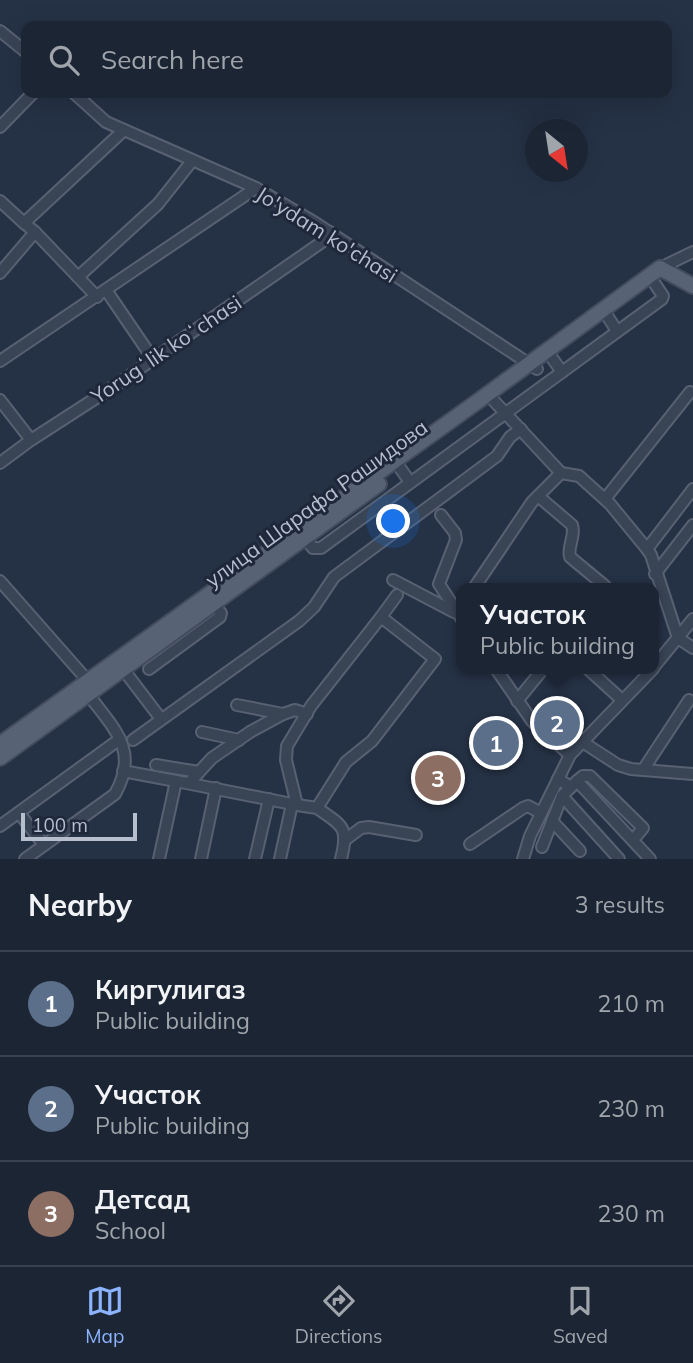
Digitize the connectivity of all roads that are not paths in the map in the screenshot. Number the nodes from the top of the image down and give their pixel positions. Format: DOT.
graph roads {
  1 [pos="0,31"];
  2 [pos="21,48"];
  3 [pos="28,98"];
  4 [pos="80,98"];
  5 [pos="0,127"];
  6 [pos="124,130"];
  7 [pos="192,160"];
  8 [pos="256,188"];
  9 [pos="0,201"];
  10 [pos="24,223"];
  11 [pos="35,232"];
  12 [pos="330,232"];
  13 [pos="690,253"];
  14 [pos="0,273"];
  15 [pos="658,276"];
  16 [pos="79,277"];
  17 [pos="693,286"];
  18 [pos="106,290"];
  19 [pos="96,297"];
  20 [pos="608,317"];
  21 [pos="617,331"];
  22 [pos="552,358"];
  23 [pos="153,359"];
  24 [pos="0,361"];
  25 [pos="534,366"];
  26 [pos="562,372"];
  27 [pos="692,393"];
  28 [pos="0,400"];
  29 [pos="494,401"];
  30 [pos="506,412"];
  31 [pos="521,429"];
  32 [pos="31,440"];
  33 [pos="0,463"];
  34 [pos="400,468"];
  35 [pos="561,473"];
  36 [pos="411,482"];
  37 [pos="693,489"];
  38 [pos="538,496"];
  39 [pos="605,499"];
  40 [pos="441,515"];
  41 [pos="693,525"];
  42 [pos="297,538"];
  43 [pos="647,549"];
  44 [pos="655,574"];
  45 [pos="393,580"];
  46 [pos="0,581"];
  47 [pos="477,583"];
  48 [pos="601,583"];
  49 [pos="658,583"];
  50 [pos="659,585"];
  51 [pos="397,595"];
  52 [pos="213,603"];
  53 [pos="456,607"];
  54 [pos="456,611"];
  55 [pos="381,617"];
  56 [pos="693,619"];
  57 [pos="678,638"];
  58 [pos="693,648"];
  59 [pos="659,659"];
  60 [pos="122,669"];
  61 [pos="149,669"];
  62 [pos="499,674"];
  63 [pos="539,674"];
  64 [pos="593,674"];
  65 [pos="646,674"];
  66 [pos="88,688"];
  67 [pos="622,700"];
  68 [pos="689,700"];
  69 [pos="517,701"];
  70 [pos="237,705"];
  71 [pos="307,713"];
  72 [pos="283,714"];
  73 [pos="161,719"];
  74 [pos="202,732"];
  75 [pos="120,738"];
  76 [pos="133,740"];
  77 [pos="239,740"];
  78 [pos="581,741"];
  79 [pos="0,744"];
  80 [pos="570,755"];
  81 [pos="0,758"];
  82 [pos="156,765"];
  83 [pos="643,770"];
  84 [pos="124,771"];
  85 [pos="692,771"];
  86 [pos="199,772"];
  87 [pos="558,779"];
  88 [pos="176,781"];
  89 [pos="189,783"];
  90 [pos="574,784"];
  91 [pos="216,788"];
  92 [pos="562,796"];
  93 [pos="269,799"];
  94 [pos="295,805"];
  95 [pos="317,808"];
  96 [pos="19,813"];
  97 [pos="541,813"];
  98 [pos="552,821"];
  99 [pos="0,826"];
  100 [pos="345,835"];
  101 [pos="416,835"];
  102 [pos="470,844"];
  103 [pos="44,845"];
  104 [pos="542,847"];
  105 [pos="580,851"];
  106 [pos="25,859"];
  107 [pos="159,859"];
  108 [pos="201,859"];
  109 [pos="255,859"];
  110 [pos="280,859"];
  111 [pos="341,859"];
  112 [pos="523,859"];
  113 [pos="619,859"];
  114 [pos="650,859"];
  1 -- 2 [label="street"];
  3 -- 5 [label="street"];
  4 -- 6 [label="street, Jo'ydam ko'chasi"];
  6 -- 7 [label="street, Jo'ydam ko'chasi"];
  6 -- 10 [label="street"];
  7 -- 8 [label="street, Jo'ydam ko'chasi"];
  7 -- 16 [label="street"];
  8 -- 12 [label="street, Jo'ydam ko'chasi"];
  8 -- 18 [label="street"];
  9 -- 10 [label="street"];
  10 -- 11 [label="street"];
  11 -- 14 [label="street"];
  11 -- 16 [label="street"];
  12 -- 23 [label="street, Yorugʻlik koʻchasi"];
  12 -- 25 [label="street, Jo'ydam ko'chasi"];
  13 -- 15 [label="street"];
  15 -- 17 [label="main road"];
  15 -- 20 [label="main road, улица Шарафа Рашидова"];
  15 -- 21 [label="street"];
  15 -- 25 [label="main road"];
  16 -- 19 [label="street"];
  18 -- 19 [label="street"];
  18 -- 23 [label="street"];
  19 -- 24 [label="street"];
  20 -- 21 [label="street"];
  20 -- 22 [label="main road, улица Шарафа Рашидова"];
  21 -- 26 [label="street"];
  22 -- 25 [label="main road, улица Шарафа Рашидова"];
  22 -- 26 [label="street"];
  23 -- 32 [label="street, Yorugʻlik koʻchasi"];
  25 -- 29 [label="main road, улица Шарафа Рашидова"];
  25 -- 42 [label="main road"];
  26 -- 30 [label="street"];
  27 -- 39 [label="street"];
  28 -- 32 [label="street"];
  29 -- 30 [label="street"];
  29 -- 34 [label="main road, улица Шарафа Рашидова"];
  30 -- 31 [label="street"];
  30 -- 36 [label="street"];
  31 -- 35 [label="street"];
  31 -- 73 [label="street"];
  32 -- 33 [label="street, Yorugʻlik koʻchasi"];
  34 -- 36 [label="street"];
  34 -- 42 [label="main road, улица Шарафа Рашидова"];
  35 -- 38 [label="street"];
  35 -- 39 [label="street"];
  36 -- 42 [label="street"];
  37 -- 43 [label="street"];
  38 -- 47 [label="street"];
  38 -- 48 [label="street"];
  39 -- 43 [label="street"];
  40 -- 53 [label="street"];
  41 -- 44 [label="street"];
  42 -- 52 [label="main road, улица Шарафа Рашидова"];
  42 -- 66 [label="main road"];
  43 -- 44 [label="street"];
  44 -- 49 [label="street"];
  45 -- 54 [label="street"];
  46 -- 66 [label="street"];
  50 -- 57 [label="street"];
  51 -- 55 [label="street"];
  52 -- 60 [label="main road, улица Шарафа Рашидова"];
  52 -- 61 [label="street"];
  55 -- 71 [label="street"];
  55 -- 95 [label="street"];
  56 -- 57 [label="street"];
  57 -- 58 [label="street"];
  57 -- 59 [label="street"];
  60 -- 66 [label="main road, улица Шарафа Рашидова"];
  60 -- 73 [label="street"];
  62 -- 69 [label="street"];
  63 -- 69 [label="street"];
  64 -- 67 [label="street"];
  65 -- 67 [label="street"];
  66 -- 75 [label="street"];
  66 -- 79 [label="main road"];
  66 -- 81 [label="main road, улица Шарафа Рашидова"];
  67 -- 78 [label="street"];
  68 -- 83 [label="street"];
  69 -- 80 [label="street"];
  70 -- 72 [label="street"];
  71 -- 72 [label="street"];
  71 -- 94 [label="street"];
  72 -- 77 [label="street"];
  73 -- 76 [label="street"];
  74 -- 77 [label="street"];
  75 -- 84 [label="street"];
  75 -- 96 [label="street"];
  77 -- 86 [label="street"];
  78 -- 80 [label="street"];
  78 -- 83 [label="street"];
  80 -- 87 [label="street"];
  82 -- 86 [label="street"];
  83 -- 85 [label="street"];
  84 -- 88 [label="street"];
  84 -- 103 [label="street"];
  86 -- 89 [label="street"];
  87 -- 90 [label="street"];
  87 -- 97 [label="street"];
  88 -- 89 [label="street"];
  88 -- 107 [label="street"];
  89 -- 91 [label="street"];
  90 -- 92 [label="street"];
  90 -- 114 [label="street"];
  91 -- 93 [label="street"];
  91 -- 108 [label="street"];
  92 -- 98 [label="street"];
  92 -- 113 [label="street"];
  93 -- 94 [label="street"];
  93 -- 109 [label="street"];
  94 -- 95 [label="street"];
  94 -- 110 [label="street"];
  95 -- 100 [label="street"];
  96 -- 99 [label="street"];
  96 -- 103 [label="street"];
  97 -- 102 [label="street"];
  97 -- 112 [label="street"];
  98 -- 104 [label="street"];
  98 -- 105 [label="street"];
  100 -- 101 [label="street"];
  100 -- 111 [label="street"];
  103 -- 106 [label="street"];
}
